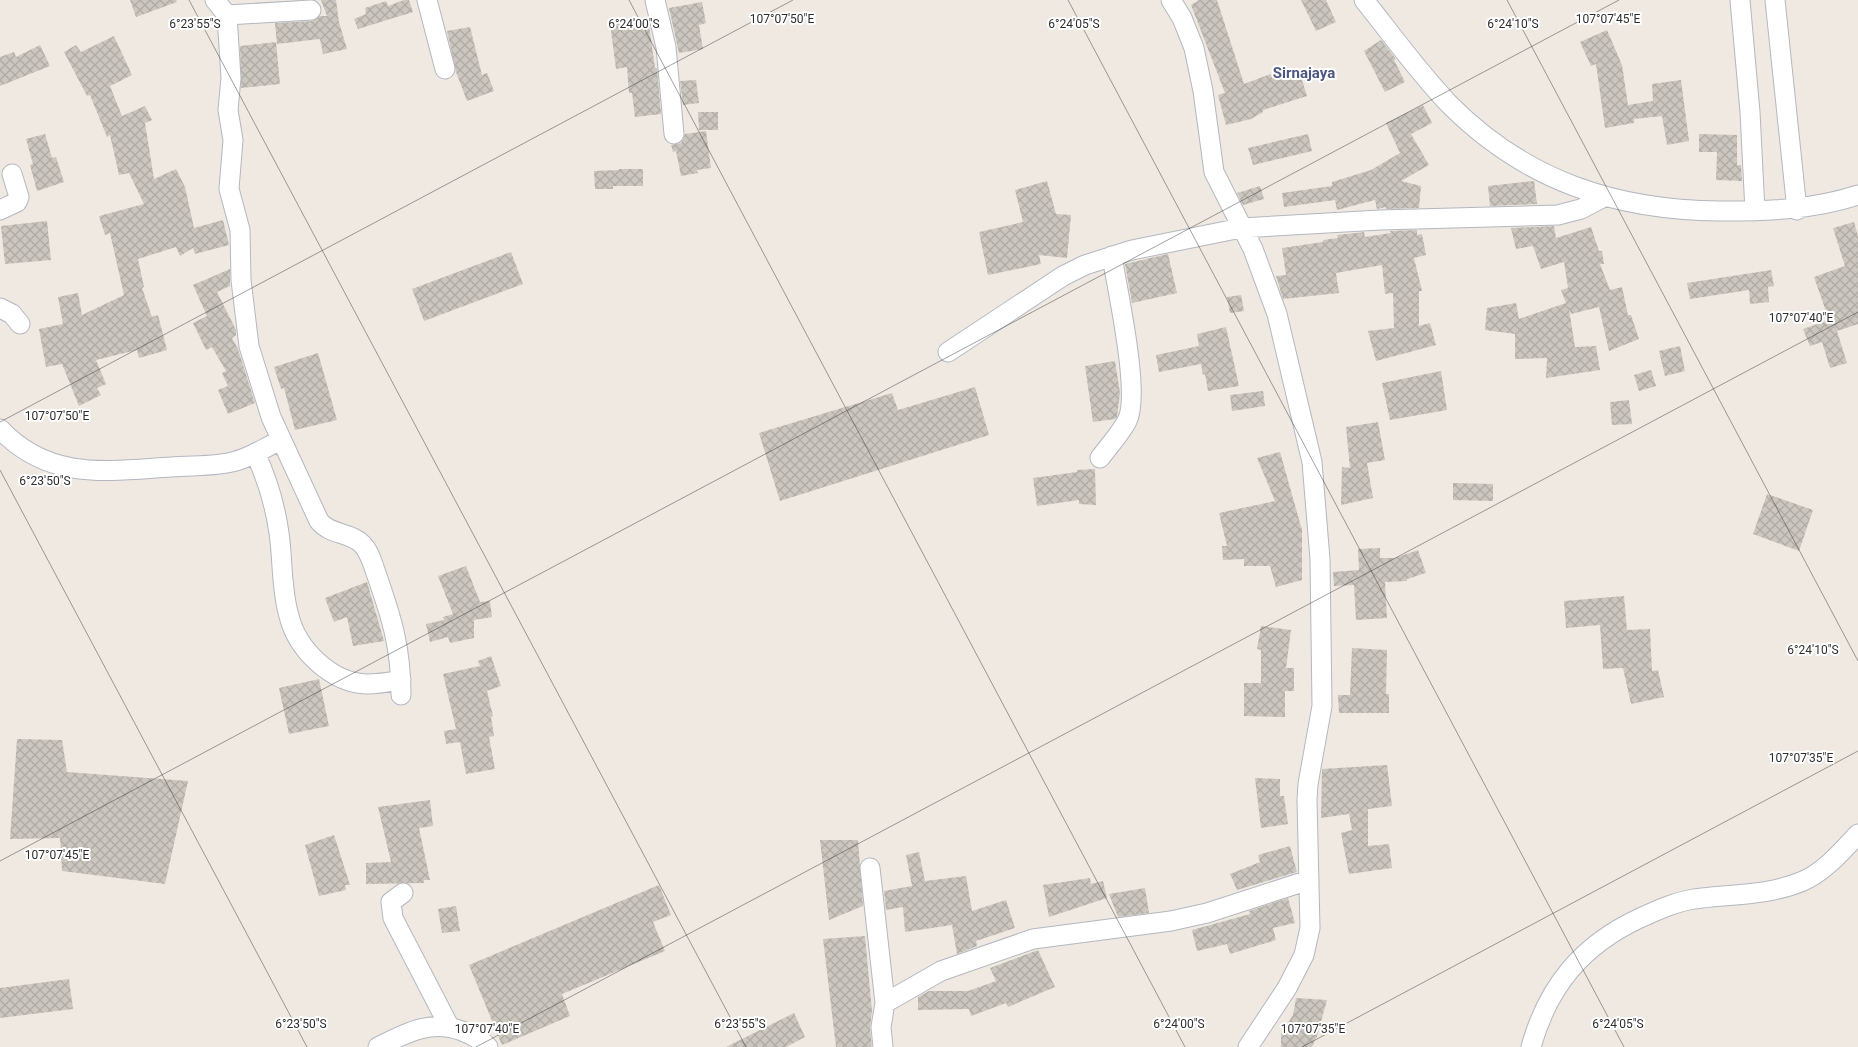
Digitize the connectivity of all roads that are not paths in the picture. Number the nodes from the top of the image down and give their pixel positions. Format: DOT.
graph roads {
  1 [pos="426,0"];
  2 [pos="655,0"];
  3 [pos="1170,0"];
  4 [pos="1364,0"];
  5 [pos="1740,0"];
  6 [pos="1774,0"];
  7 [pos="221,7"];
  8 [pos="311,10"];
  9 [pos="445,69"];
  10 [pos="674,134"];
  11 [pos="12,174"];
  12 [pos="1858,195"];
  13 [pos="1604,197"];
  14 [pos="0,210"];
  15 [pos="1797,210"];
  16 [pos="1755,211"];
  17 [pos="1241,228"];
  18 [pos="1112,256"];
  19 [pos="0,308"];
  20 [pos="20,324"];
  21 [pos="948,352"];
  22 [pos="0,429"];
  23 [pos="281,440"];
  24 [pos="255,453"];
  25 [pos="1100,458"];
  26 [pos="1858,834"];
  27 [pos="870,868"];
  28 [pos="1309,880"];
  29 [pos="403,893"];
  30 [pos="885,1003"];
  31 [pos="449,1026"];
  32 [pos="378,1047"];
  33 [pos="488,1047"];
  34 [pos="883,1047"];
  35 [pos="1248,1047"];
  36 [pos="1531,1047"];
  1 -- 9 [label="street"];
  2 -- 10 [label="street"];
  3 -- 17 [label="street"];
  4 -- 13 [label="street"];
  5 -- 16 [label="street"];
  6 -- 15 [label="street"];
  7 -- 8 [label="street"];
  7 -- 23 [label="street"];
  11 -- 14 [label="street"];
  12 -- 15 [label="street"];
  13 -- 16 [label="street"];
  13 -- 17 [label="street"];
  15 -- 16 [label="street"];
  17 -- 18 [label="street"];
  17 -- 28 [label="street"];
  18 -- 21 [label="street"];
  18 -- 25 [label="street"];
  19 -- 20 [label="street"];
  22 -- 24 [label="street"];
  23 -- 24 [label="street"];
  23 -- 24 [label="street"];
  26 -- 36 [label="street"];
  27 -- 30 [label="street"];
  28 -- 30 [label="street"];
  28 -- 35 [label="street"];
  29 -- 31 [label="street"];
  30 -- 34 [label="street"];
  31 -- 32 [label="street"];
  31 -- 33 [label="street"];
}
